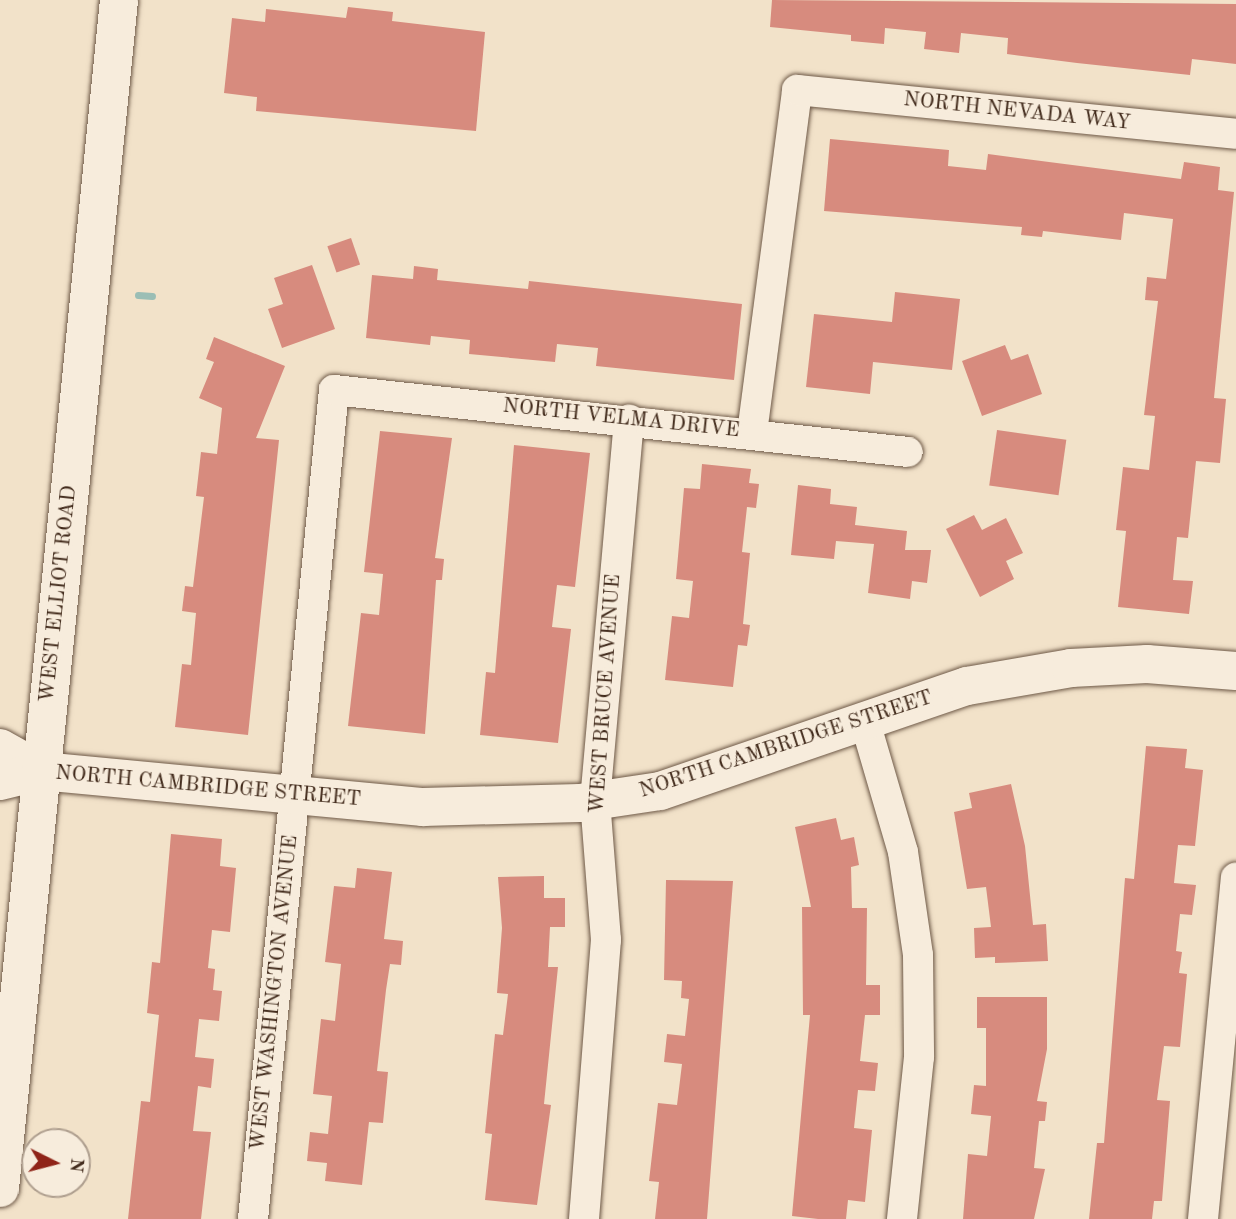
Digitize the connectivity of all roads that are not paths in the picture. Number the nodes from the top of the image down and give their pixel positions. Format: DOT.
graph roads {
  1 [pos="119,0"];
  2 [pos="1236,134"];
  3 [pos="334,390"];
  4 [pos="629,420"];
  5 [pos="752,433"];
  6 [pos="908,452"];
  7 [pos="1236,671"];
  8 [pos="865,722"];
  9 [pos="0,748"];
  10 [pos="41,771"];
  11 [pos="0,781"];
  12 [pos="295,795"];
  13 [pos="595,802"];
  14 [pos="1236,878"];
  15 [pos="0,1188"];
  16 [pos="253,1219"];
  17 [pos="584,1219"];
  18 [pos="902,1219"];
  19 [pos="1203,1219"];
  1 -- 10 [label="street, WEST ELLIOT ROAD"];
  2 -- 5 [label="street, NORTH NEVADA WAY"];
  3 -- 4 [label="street, NORTH VELMA DRIVE"];
  3 -- 12 [label="street, WEST WASHINGTON AVENUE"];
  4 -- 5 [label="street, NORTH VELMA DRIVE"];
  4 -- 13 [label="street, WEST BRUCE AVENUE"];
  5 -- 6 [label="street, NORTH VELMA DRIVE"];
  7 -- 8 [label="street, NORTH CAMBRIDGE STREET"];
  8 -- 13 [label="street, NORTH CAMBRIDGE STREET"];
  8 -- 18 [label="street"];
  9 -- 10 [label="street"];
  10 -- 11 [label="street"];
  10 -- 12 [label="street, NORTH CAMBRIDGE STREET"];
  10 -- 15 [label="street, WEST ELLIOT ROAD"];
  12 -- 13 [label="street, NORTH CAMBRIDGE STREET"];
  12 -- 16 [label="street, WEST WASHINGTON AVENUE"];
  13 -- 17 [label="street, WEST BRUCE AVENUE"];
  14 -- 19 [label="street"];
}
